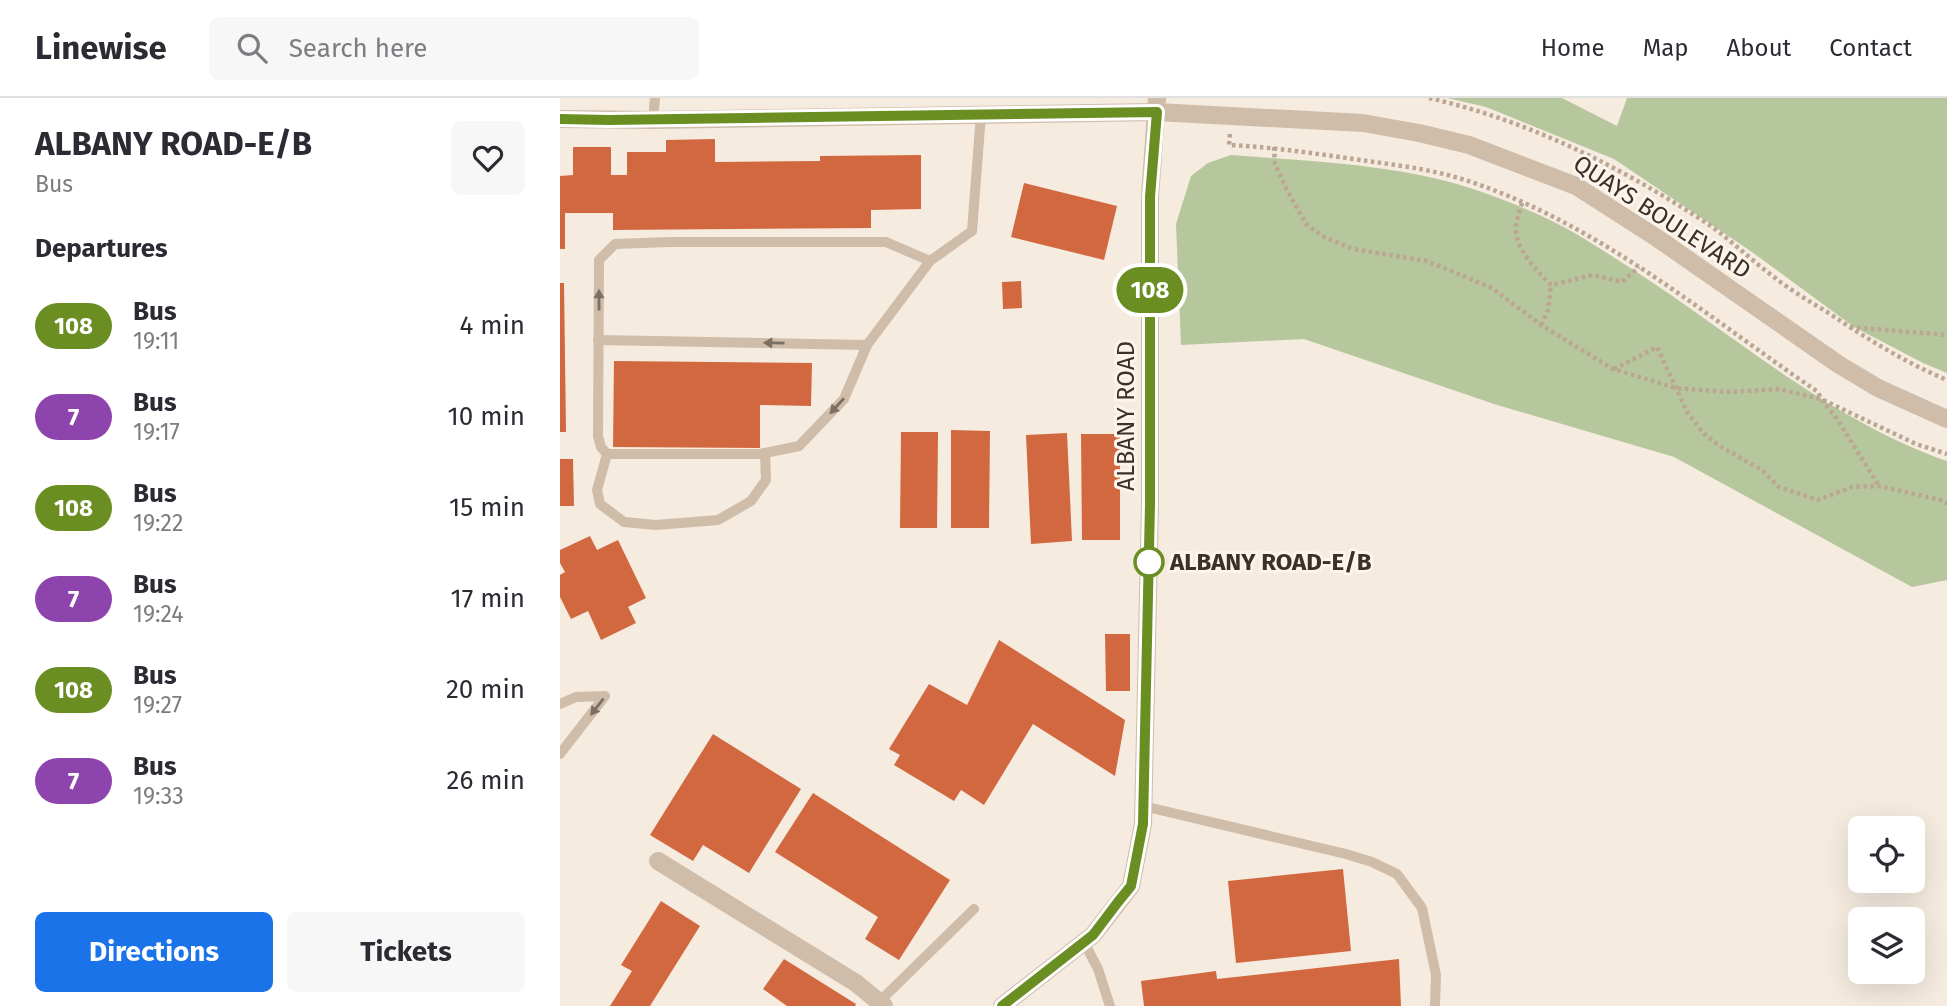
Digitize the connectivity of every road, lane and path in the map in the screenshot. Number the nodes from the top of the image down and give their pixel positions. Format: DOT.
graph roads {
  1 [pos="655,98"];
  2 [pos="1429,98"];
  3 [pos="1157,105"];
  4 [pos="981,114"];
  5 [pos="1230,115"];
  6 [pos="560,119"];
  7 [pos="653,120"];
  8 [pos="1274,147"];
  9 [pos="1522,203"];
  10 [pos="930,261"];
  11 [pos="1639,267"];
  12 [pos="1551,285"];
  13 [pos="1541,325"];
  14 [pos="1849,327"];
  15 [pos="1947,335"];
  16 [pos="598,340"];
  17 [pos="867,345"];
  18 [pos="1613,369"];
  19 [pos="1947,380"];
  20 [pos="1675,388"];
  21 [pos="1821,399"];
  22 [pos="1947,419"];
  23 [pos="765,453"];
  24 [pos="607,454"];
  25 [pos="1947,454"];
  26 [pos="1879,486"];
  27 [pos="1947,503"];
  28 [pos="560,705"];
  29 [pos="560,754"];
  30 [pos="1143,806"];
  31 [pos="658,861"];
  32 [pos="974,909"];
  33 [pos="1084,942"];
  34 [pos="882,1004"];
  35 [pos="1002,1006"];
  36 [pos="1110,1006"];
  37 [pos="1435,1006"];
  1 -- 7 [label="lane"];
  2 -- 14 [label="path"];
  3 -- 4 [label="street"];
  3 -- 5 [label="street, QUAYS BOULEVARD"];
  3 -- 30 [label="street, ALBANY ROAD"];
  4 -- 7 [label="street"];
  4 -- 10 [label="lane"];
  5 -- 8 [label="path"];
  5 -- 22 [label="street, QUAYS BOULEVARD"];
  6 -- 7 [label="street"];
  8 -- 9 [label="path"];
  8 -- 13 [label="path"];
  9 -- 11 [label="path"];
  9 -- 12 [label="path"];
  16 -- 10 [label="lane, one-way"];
  10 -- 17 [label="lane"];
  11 -- 12 [label="path"];
  11 -- 21 [label="path"];
  12 -- 13 [label="path"];
  13 -- 18 [label="path"];
  14 -- 15 [label="path"];
  14 -- 19 [label="path"];
  17 -- 16 [label="lane, one-way"];
  16 -- 24 [label="lane"];
  17 -- 23 [label="lane, one-way"];
  18 -- 20 [label="path"];
  18 -- 20 [label="path"];
  20 -- 21 [label="path"];
  20 -- 26 [label="path"];
  21 -- 25 [label="path"];
  21 -- 26 [label="path"];
  23 -- 24 [label="lane"];
  23 -- 24 [label="lane"];
  26 -- 27 [label="path"];
  28 -- 29 [label="lane, one-way"];
  30 -- 33 [label="street, ALBANY ROAD"];
  30 -- 37 [label="lane"];
  31 -- 34 [label="street"];
  32 -- 34 [label="lane"];
  33 -- 35 [label="street, ALBANY ROAD"];
  33 -- 36 [label="lane"];
}
